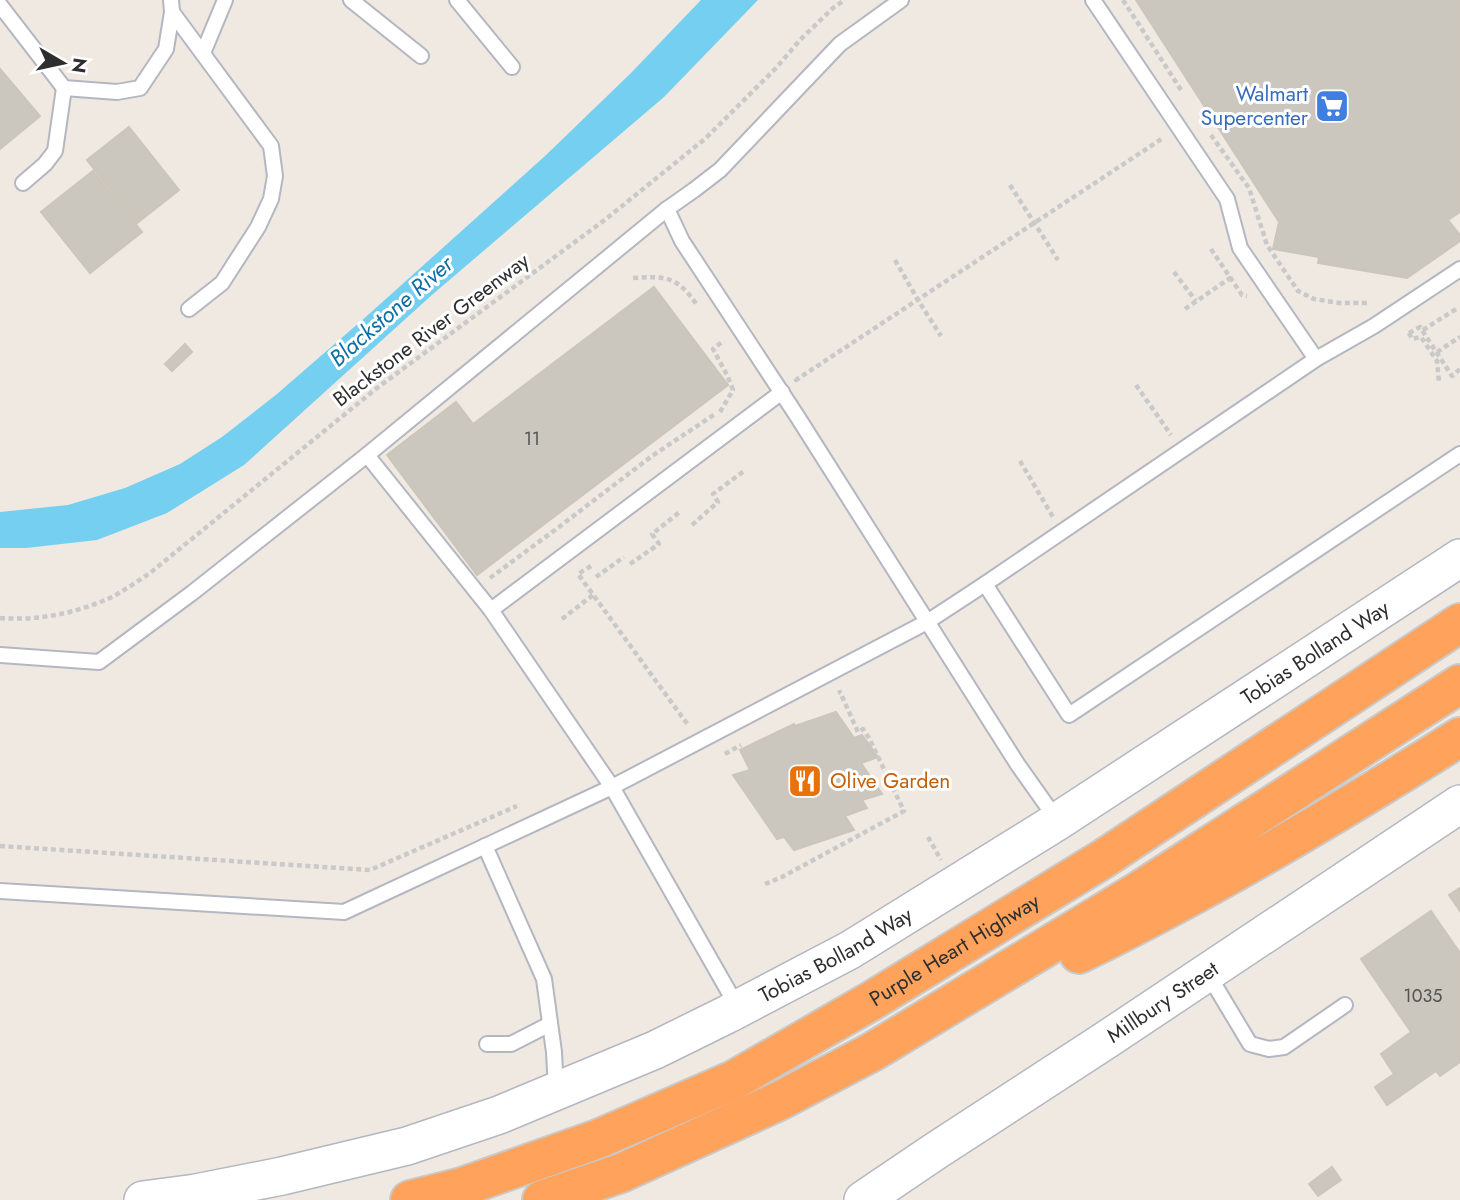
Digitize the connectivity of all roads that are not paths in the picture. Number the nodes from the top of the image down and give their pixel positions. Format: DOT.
graph roads {
  1 [pos="225,0"];
  2 [pos="351,0"];
  3 [pos="457,0"];
  4 [pos="901,0"];
  5 [pos="1093,0"];
  6 [pos="0,5"];
  7 [pos="172,6"];
  8 [pos="203,53"];
  9 [pos="421,56"];
  10 [pos="512,67"];
  11 [pos="64,88"];
  12 [pos="23,183"];
  13 [pos="667,209"];
  14 [pos="1460,269"];
  15 [pos="188,309"];
  16 [pos="1316,359"];
  17 [pos="782,392"];
  18 [pos="1460,454"];
  19 [pos="367,455"];
  20 [pos="1460,558"];
  21 [pos="985,584"];
  22 [pos="491,610"];
  23 [pos="927,622"];
  24 [pos="1460,622"];
  25 [pos="0,655"];
  26 [pos="1460,684"];
  27 [pos="1460,737"];
  28 [pos="612,787"];
  29 [pos="1460,804"];
  30 [pos="1058,821"];
  31 [pos="485,846"];
  32 [pos="0,891"];
  33 [pos="1207,972"];
  34 [pos="1345,1005"];
  35 [pos="738,1009"];
  36 [pos="550,1024"];
  37 [pos="487,1044"];
  38 [pos="872,1052"];
  39 [pos="556,1092"];
  40 [pos="143,1200"];
  41 [pos="410,1200"];
  42 [pos="542,1200"];
  43 [pos="863,1200"];
  1 -- 8 [label="lane"];
  2 -- 9 [label="lane"];
  3 -- 10 [label="lane"];
  4 -- 13 [label="lane"];
  5 -- 16 [label="lane"];
  6 -- 11 [label="lane"];
  7 -- 8 [label="lane"];
  7 -- 11 [label="lane"];
  8 -- 15 [label="lane"];
  11 -- 12 [label="lane"];
  13 -- 17 [label="lane"];
  13 -- 19 [label="lane"];
  14 -- 16 [label="lane"];
  16 -- 21 [label="lane"];
  17 -- 22 [label="lane"];
  17 -- 23 [label="lane"];
  18 -- 21 [label="lane"];
  19 -- 22 [label="lane"];
  19 -- 25 [label="lane"];
  20 -- 30 [label="street, Tobias Bolland Way"];
  21 -- 23 [label="lane"];
  22 -- 28 [label="lane"];
  23 -- 28 [label="lane"];
  23 -- 30 [label="lane"];
  24 -- 41 [label="highway, Purple Heart Highway"];
  26 -- 38 [label="highway"];
  27 -- 38 [label="highway"];
  28 -- 31 [label="lane"];
  28 -- 35 [label="lane"];
  29 -- 33 [label="street, Millbury Street"];
  30 -- 35 [label="street, Tobias Bolland Way"];
  31 -- 32 [label="lane"];
  31 -- 36 [label="lane"];
  33 -- 34 [label="lane"];
  33 -- 43 [label="street, Millbury Street"];
  35 -- 39 [label="street, Tobias Bolland Way"];
  36 -- 37 [label="lane"];
  36 -- 39 [label="lane"];
  38 -- 42 [label="highway"];
  39 -- 40 [label="street, Tobias Bolland Way"];
}
